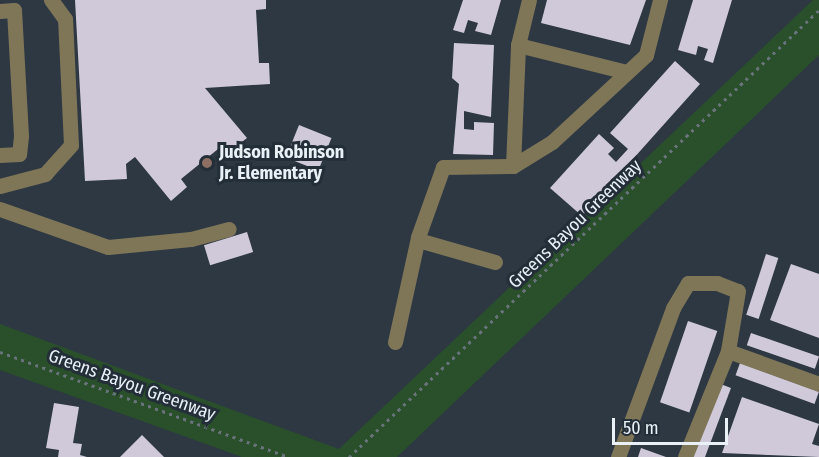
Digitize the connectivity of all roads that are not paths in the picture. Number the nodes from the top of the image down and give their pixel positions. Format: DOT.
graph roads {
  1 [pos="51,0"];
  2 [pos="529,0"];
  3 [pos="660,0"];
  4 [pos="0,10"];
  5 [pos="518,45"];
  6 [pos="627,72"];
  7 [pos="0,155"];
  8 [pos="513,166"];
  9 [pos="0,186"];
  10 [pos="0,209"];
  11 [pos="229,229"];
  12 [pos="418,240"];
  13 [pos="495,262"];
  14 [pos="395,342"];
  15 [pos="728,351"];
  16 [pos="819,384"];
  17 [pos="618,457"];
  18 [pos="685,457"];
  1 -- 9 [label="lane"];
  2 -- 5 [label="lane"];
  3 -- 6 [label="lane"];
  4 -- 7 [label="lane"];
  5 -- 6 [label="lane"];
  5 -- 8 [label="lane"];
  6 -- 8 [label="lane"];
  8 -- 12 [label="lane"];
  10 -- 11 [label="lane"];
  12 -- 13 [label="lane"];
  12 -- 14 [label="lane"];
  15 -- 16 [label="lane"];
  15 -- 17 [label="lane"];
  15 -- 18 [label="lane"];
}
